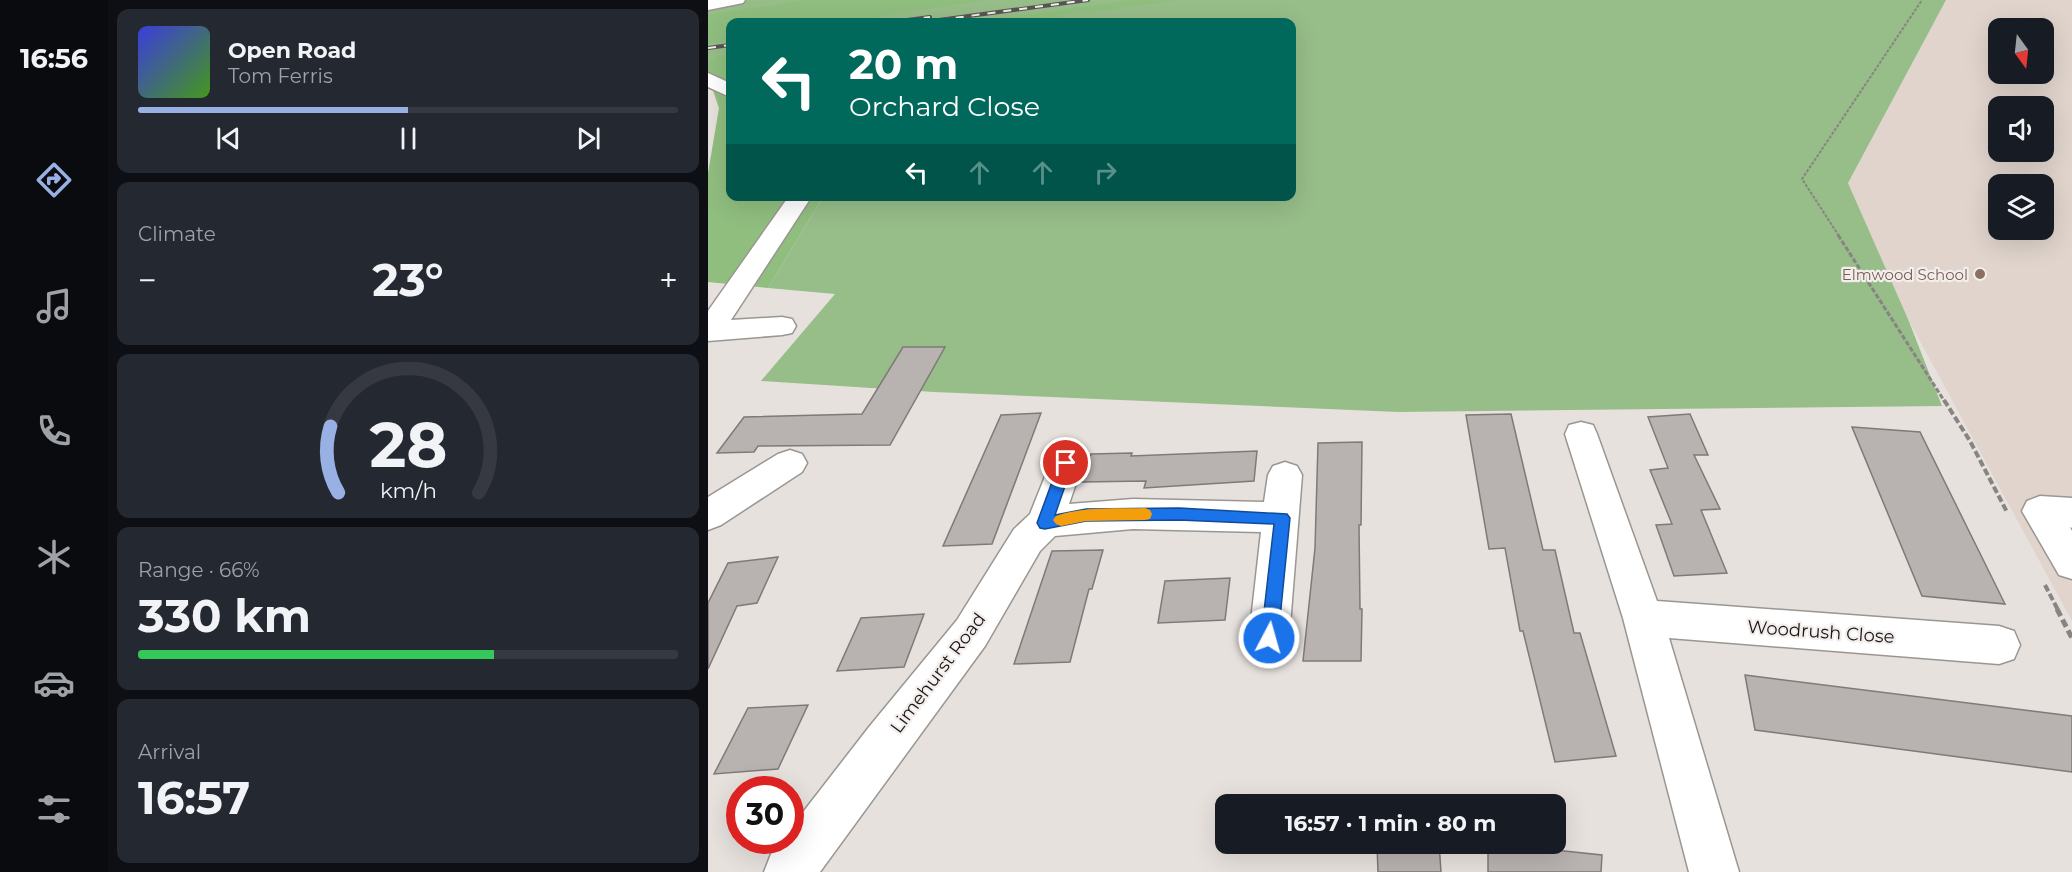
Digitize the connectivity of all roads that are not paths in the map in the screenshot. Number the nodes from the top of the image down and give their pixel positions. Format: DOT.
graph roads {
  1 [pos="737,0"];
  2 [pos="708,5"];
  3 [pos="708,79"];
  4 [pos="726,89"];
  5 [pos="798,201"];
  6 [pos="782,326"];
  7 [pos="709,331"];
  8 [pos="1581,434"];
  9 [pos="790,463"];
  10 [pos="1066,463"];
  11 [pos="1285,475"];
  12 [pos="2072,513"];
  13 [pos="708,515"];
  14 [pos="1282,518"];
  15 [pos="1045,523"];
  16 [pos="2072,563"];
  17 [pos="1643,618"];
  18 [pos="1269,638"];
  19 [pos="1999,645"];
  20 [pos="789,872"];
  21 [pos="1714,872"];
  1 -- 2 [label="street"];
  3 -- 4 [label="street"];
  5 -- 7 [label="street"];
  6 -- 7 [label="street"];
  8 -- 17 [label="street"];
  9 -- 13 [label="street"];
  10 -- 15 [label="street, Limehurst Road"];
  11 -- 14 [label="street"];
  12 -- 16 [label="street"];
  14 -- 15 [label="street"];
  14 -- 18 [label="street"];
  15 -- 20 [label="street, Limehurst Road"];
  17 -- 19 [label="street, Woodrush Close"];
  17 -- 21 [label="street"];
}
